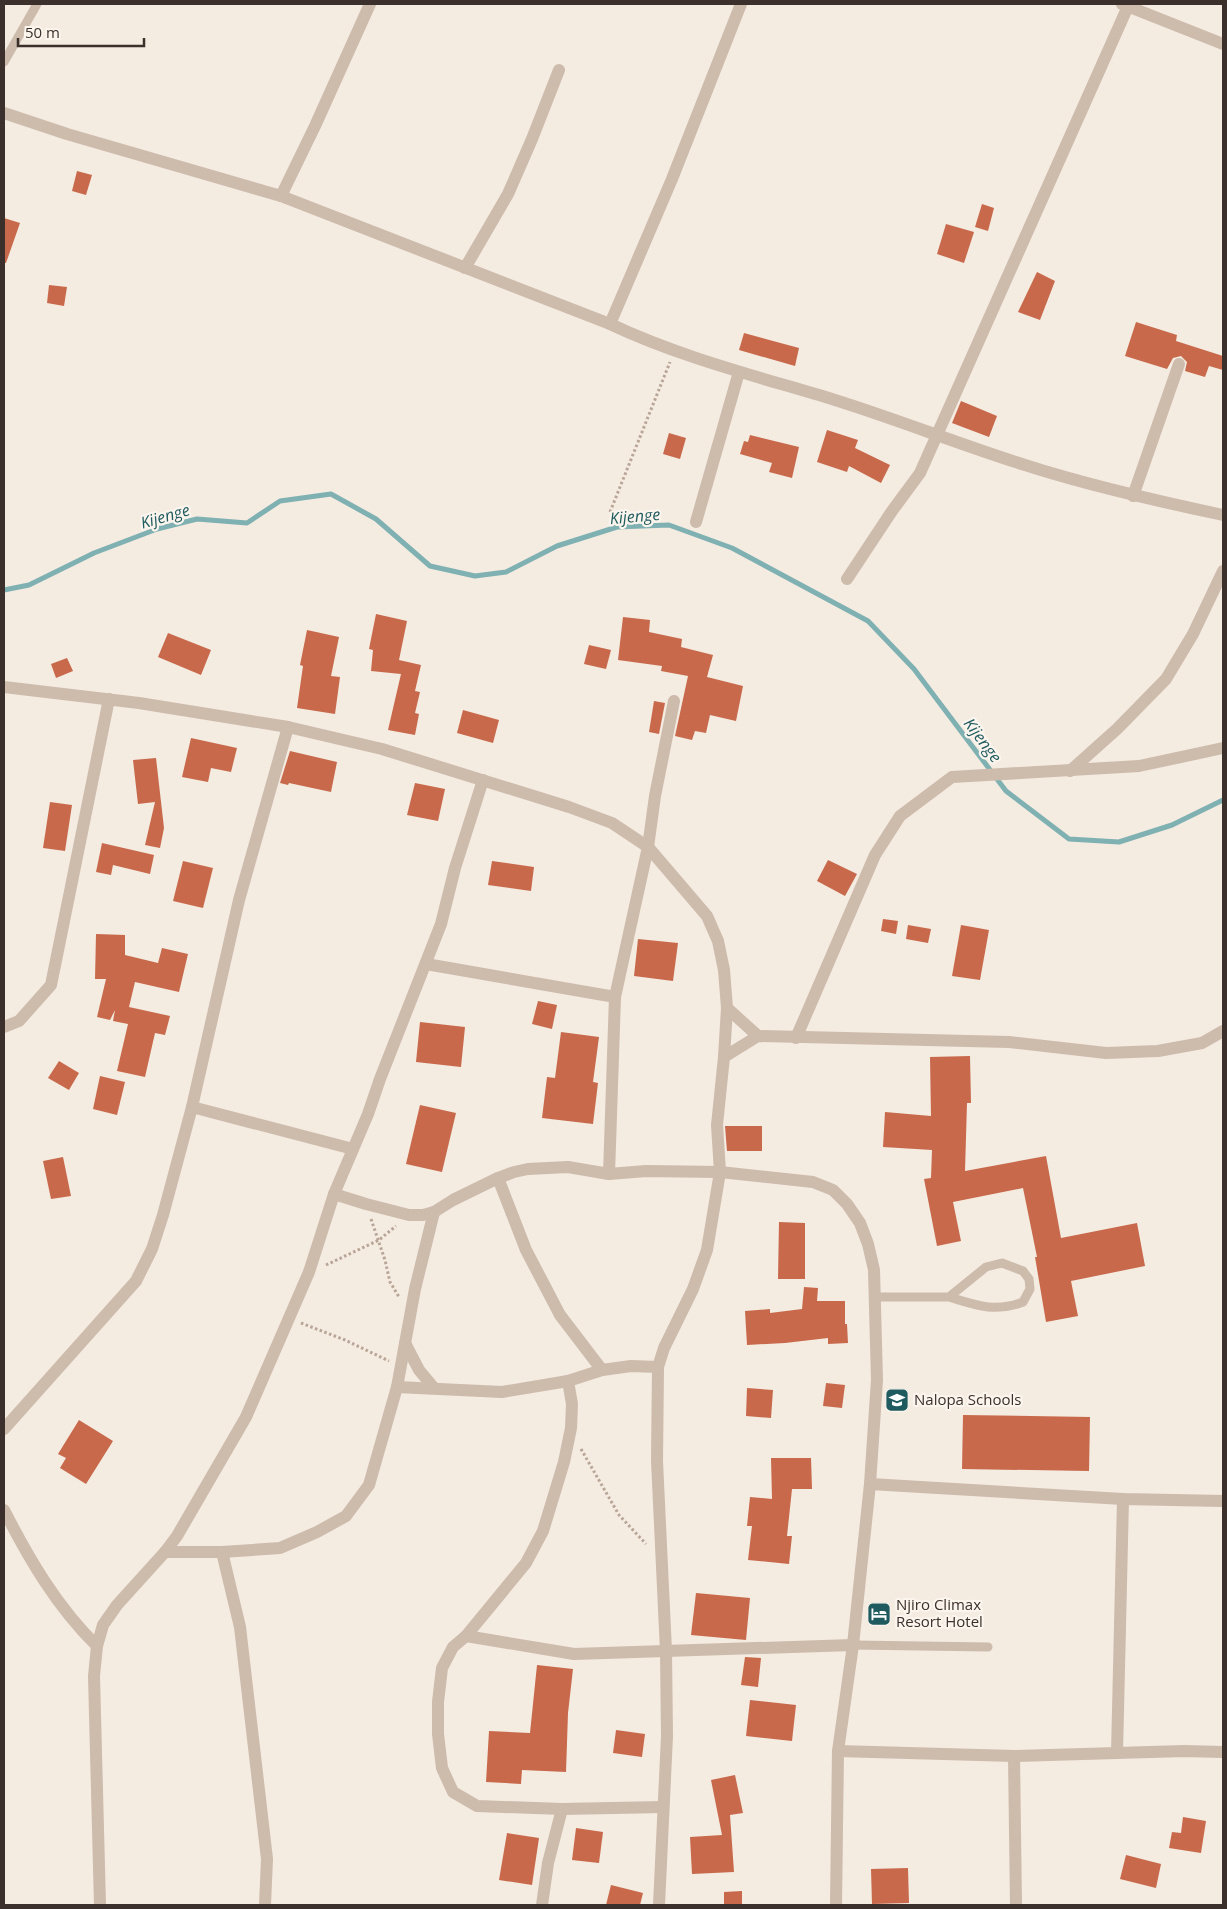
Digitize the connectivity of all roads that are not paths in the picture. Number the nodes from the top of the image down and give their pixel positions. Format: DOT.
graph roads {
  1 [pos="37,4"];
  2 [pos="370,4"];
  3 [pos="740,4"];
  4 [pos="1126,4"];
  5 [pos="1223,44"];
  6 [pos="4,62"];
  7 [pos="559,70"];
  8 [pos="4,113"];
  9 [pos="281,196"];
  10 [pos="465,268"];
  11 [pos="610,324"];
  12 [pos="1179,364"];
  13 [pos="739,372"];
  14 [pos="936,436"];
  15 [pos="1133,496"];
  16 [pos="1223,515"];
  17 [pos="696,522"];
  18 [pos="1223,571"];
  19 [pos="846,579"];
  20 [pos="4,687"];
  21 [pos="109,699"];
  22 [pos="674,701"];
  23 [pos="288,727"];
  24 [pos="1223,748"];
  25 [pos="1070,771"];
  26 [pos="483,780"];
  27 [pos="648,847"];
  28 [pos="426,964"];
  29 [pos="615,997"];
  30 [pos="727,1008"];
  31 [pos="4,1027"];
  32 [pos="1223,1031"];
  33 [pos="758,1036"];
  34 [pos="796,1038"];
  35 [pos="724,1057"];
  36 [pos="192,1107"];
  37 [pos="353,1149"];
  38 [pos="720,1172"];
  39 [pos="610,1174"];
  40 [pos="498,1178"];
  41 [pos="334,1194"];
  42 [pos="434,1212"];
  43 [pos="876,1297"];
  44 [pos="948,1297"];
  45 [pos="405,1343"];
  46 [pos="658,1367"];
  47 [pos="602,1370"];
  48 [pos="568,1381"];
  49 [pos="397,1387"];
  50 [pos="434,1388"];
  51 [pos="4,1429"];
  52 [pos="870,1484"];
  53 [pos="1123,1499"];
  54 [pos="1223,1502"];
  55 [pos="4,1510"];
  56 [pos="165,1552"];
  57 [pos="222,1552"];
  58 [pos="466,1636"];
  59 [pos="853,1645"];
  60 [pos="97,1646"];
  61 [pos="988,1648"];
  62 [pos="666,1651"];
  63 [pos="838,1751"];
  64 [pos="1223,1752"];
  65 [pos="1117,1753"];
  66 [pos="1014,1756"];
  67 [pos="662,1807"];
  68 [pos="562,1809"];
  69 [pos="100,1905"];
  70 [pos="264,1905"];
  71 [pos="542,1905"];
  72 [pos="659,1905"];
  73 [pos="836,1905"];
  74 [pos="1016,1905"];
  1 -- 6 [label="lane"];
  2 -- 9 [label="street"];
  3 -- 11 [label="street"];
  4 -- 5 [label="street"];
  4 -- 14 [label="street"];
  7 -- 10 [label="street"];
  8 -- 9 [label="street"];
  9 -- 10 [label="street"];
  10 -- 11 [label="street"];
  11 -- 13 [label="street"];
  12 -- 15 [label="street"];
  13 -- 14 [label="street"];
  13 -- 17 [label="street"];
  14 -- 15 [label="street"];
  14 -- 19 [label="street"];
  15 -- 16 [label="street"];
  18 -- 25 [label="street"];
  20 -- 21 [label="street"];
  21 -- 23 [label="street"];
  21 -- 31 [label="street"];
  22 -- 27 [label="street"];
  23 -- 26 [label="street"];
  23 -- 36 [label="street"];
  24 -- 25 [label="street"];
  25 -- 34 [label="street"];
  26 -- 27 [label="street"];
  26 -- 28 [label="street"];
  27 -- 29 [label="street"];
  27 -- 30 [label="street"];
  28 -- 29 [label="street"];
  28 -- 37 [label="street"];
  29 -- 39 [label="street"];
  30 -- 33 [label="street"];
  30 -- 35 [label="street"];
  32 -- 34 [label="street"];
  33 -- 34 [label="street"];
  33 -- 35 [label="street"];
  35 -- 38 [label="street"];
  36 -- 37 [label="street"];
  36 -- 51 [label="street"];
  37 -- 41 [label="street"];
  38 -- 39 [label="street"];
  38 -- 43 [label="street"];
  38 -- 46 [label="street"];
  39 -- 40 [label="street"];
  40 -- 42 [label="street"];
  40 -- 47 [label="street"];
  41 -- 42 [label="street"];
  41 -- 56 [label="street"];
  42 -- 45 [label="street"];
  43 -- 44 [label="lane"];
  43 -- 52 [label="street"];
  44 -- 44 [label="lane"];
  45 -- 49 [label="street"];
  45 -- 50 [label="street"];
  46 -- 47 [label="street"];
  46 -- 62 [label="street"];
  47 -- 48 [label="street"];
  48 -- 50 [label="street"];
  48 -- 58 [label="street"];
  49 -- 50 [label="street"];
  49 -- 57 [label="street"];
  52 -- 53 [label="street"];
  52 -- 59 [label="street"];
  53 -- 54 [label="street"];
  53 -- 65 [label="street"];
  55 -- 60 [label="street"];
  56 -- 57 [label="street"];
  56 -- 60 [label="street"];
  57 -- 70 [label="street"];
  58 -- 62 [label="street"];
  58 -- 68 [label="street"];
  59 -- 61 [label="lane"];
  59 -- 62 [label="street"];
  59 -- 63 [label="street"];
  60 -- 69 [label="street"];
  62 -- 67 [label="street"];
  63 -- 66 [label="street"];
  63 -- 73 [label="street"];
  64 -- 65 [label="street"];
  65 -- 66 [label="street"];
  66 -- 74 [label="street"];
  67 -- 68 [label="street"];
  67 -- 72 [label="street"];
  68 -- 71 [label="street"];
}
